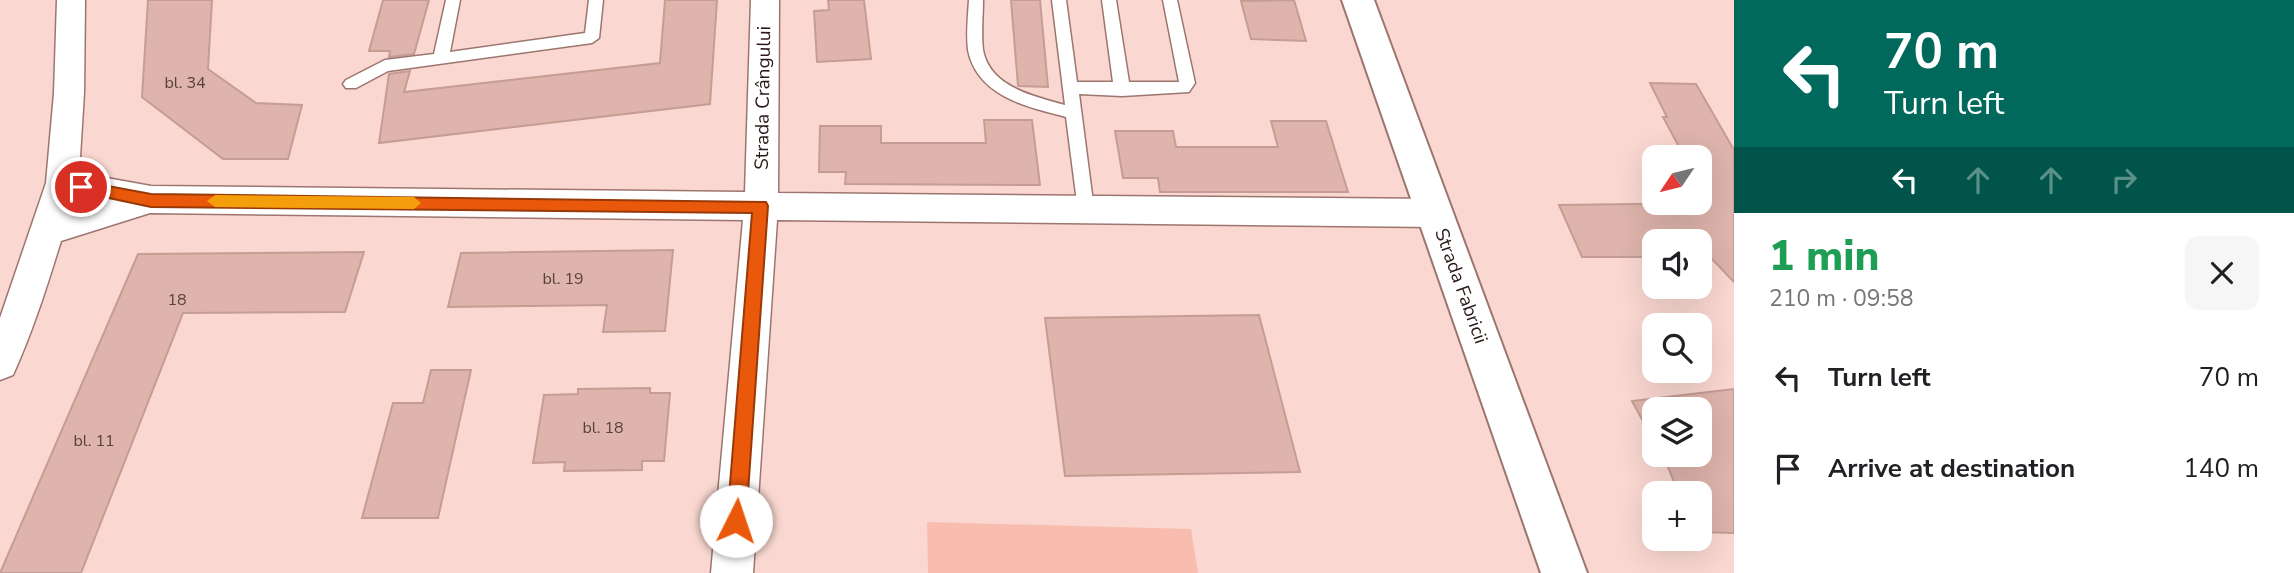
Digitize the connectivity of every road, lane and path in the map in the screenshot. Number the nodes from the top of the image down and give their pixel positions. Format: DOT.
graph roads {
  1 [pos="71,0"];
  2 [pos="453,0"];
  3 [pos="596,0"];
  4 [pos="765,0"];
  5 [pos="976,0"];
  6 [pos="1059,0"];
  7 [pos="1109,0"];
  8 [pos="1170,0"];
  9 [pos="1358,0"];
  10 [pos="441,58"];
  11 [pos="351,84"];
  12 [pos="1069,88"];
  13 [pos="1122,90"];
  14 [pos="1073,113"];
  15 [pos="62,183"];
  16 [pos="151,200"];
  17 [pos="761,206"];
  18 [pos="1086,210"];
  19 [pos="1435,213"];
  20 [pos="49,230"];
  21 [pos="0,363"];
  22 [pos="732,573"];
  23 [pos="1564,573"];
  1 -- 15 [label="street"];
  2 -- 10 [label="lane"];
  3 -- 10 [label="lane"];
  4 -- 17 [label="street, Strada Crângului"];
  5 -- 14 [label="lane"];
  6 -- 12 [label="lane"];
  7 -- 13 [label="lane"];
  8 -- 13 [label="lane"];
  9 -- 19 [label="main road, Strada Fabricii"];
  10 -- 11 [label="lane"];
  12 -- 13 [label="lane"];
  12 -- 14 [label="lane"];
  14 -- 18 [label="lane"];
  15 -- 16 [label="street"];
  15 -- 20 [label="street"];
  16 -- 17 [label="street"];
  16 -- 20 [label="street"];
  17 -- 18 [label="street"];
  17 -- 22 [label="street, Strada Crângului"];
  18 -- 19 [label="street"];
  19 -- 23 [label="main road, Strada Fabricii"];
  20 -- 21 [label="street"];
}
